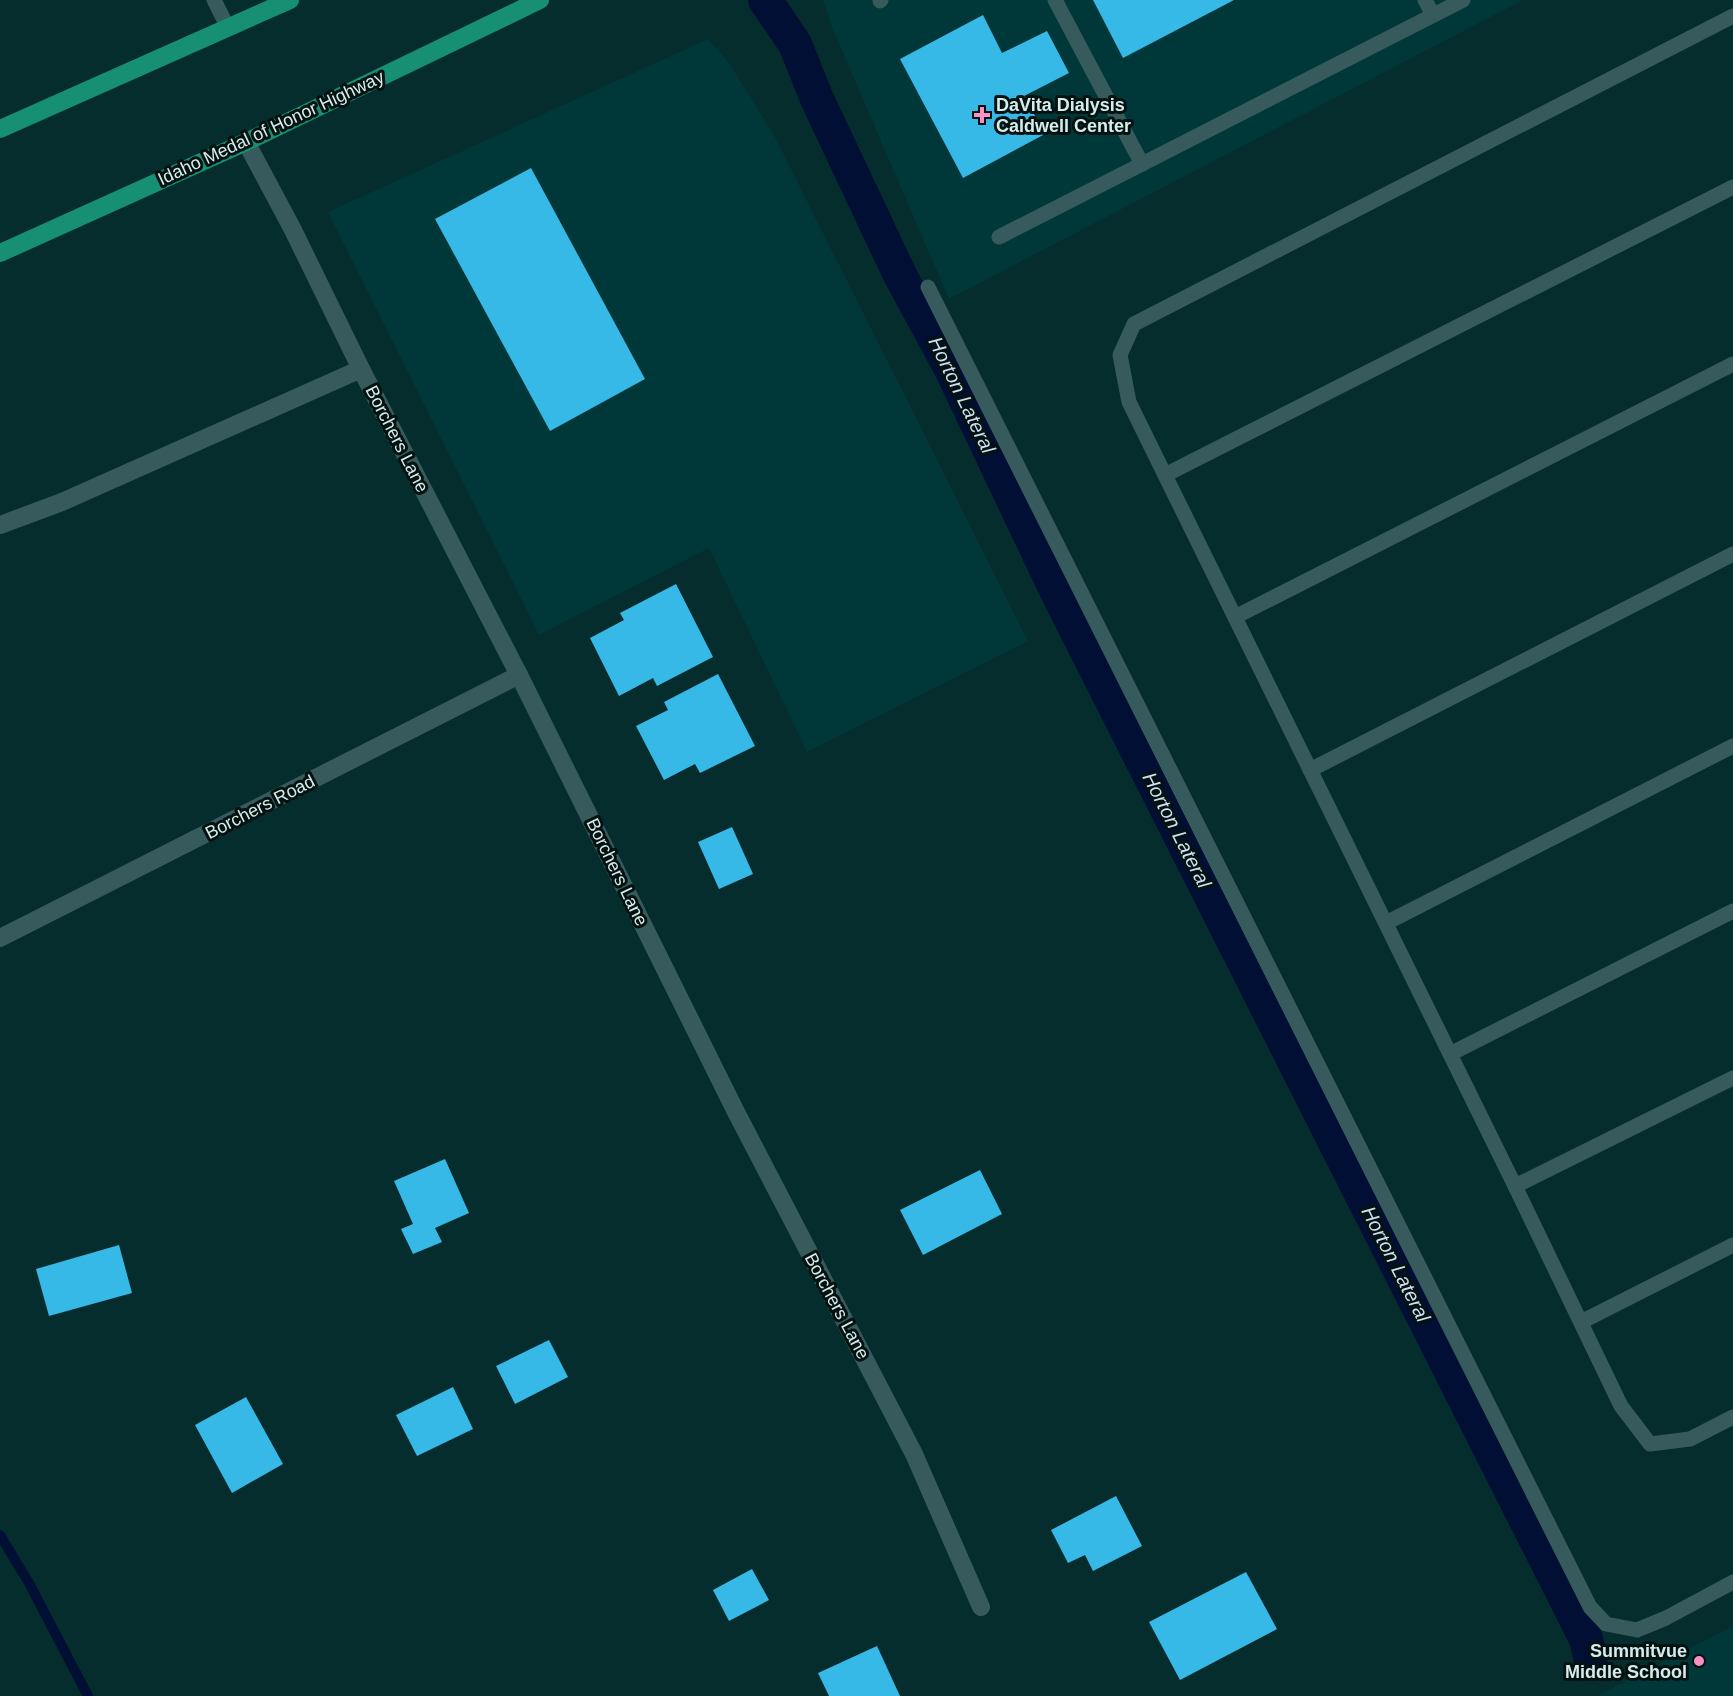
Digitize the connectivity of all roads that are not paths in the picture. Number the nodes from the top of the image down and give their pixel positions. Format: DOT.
graph roads {
  1 [pos="214,0"];
  2 [pos="290,0"];
  3 [pos="540,0"];
  4 [pos="1055,0"];
  5 [pos="1425,0"];
  6 [pos="1463,0"];
  7 [pos="1433,15"];
  8 [pos="1733,16"];
  9 [pos="228,28"];
  10 [pos="0,129"];
  11 [pos="246,142"];
  12 [pos="1142,164"];
  13 [pos="1733,187"];
  14 [pos="999,237"];
  15 [pos="0,253"];
  16 [pos="928,287"];
  17 [pos="1733,364"];
  18 [pos="361,369"];
  19 [pos="1165,475"];
  20 [pos="0,525"];
  21 [pos="1733,554"];
  22 [pos="1234,617"];
  23 [pos="519,675"];
  24 [pos="1733,746"];
  25 [pos="1310,770"];
  26 [pos="1733,911"];
  27 [pos="1386,923"];
  28 [pos="0,938"];
  29 [pos="1450,1054"];
  30 [pos="1733,1078"];
  31 [pos="1515,1186"];
  32 [pos="1733,1245"];
  33 [pos="1581,1322"];
  34 [pos="1733,1417"];
  35 [pos="1733,1582"];
  36 [pos="981,1607"];
  1 -- 9 [label="lane"];
  2 -- 9 [label="main road"];
  3 -- 11 [label="main road, Idaho Medal of Honor Highway"];
  4 -- 12 [label="lane"];
  5 -- 7 [label="lane"];
  6 -- 7 [label="lane"];
  7 -- 12 [label="lane"];
  8 -- 19 [label="lane"];
  9 -- 10 [label="main road"];
  11 -- 15 [label="main road, Idaho Medal of Honor Highway"];
  11 -- 18 [label="street, Borchers Lane"];
  12 -- 14 [label="lane"];
  13 -- 19 [label="lane"];
  16 -- 35 [label="lane"];
  17 -- 22 [label="lane"];
  18 -- 20 [label="street"];
  18 -- 23 [label="street, Borchers Lane"];
  19 -- 22 [label="lane"];
  21 -- 25 [label="lane"];
  22 -- 25 [label="lane"];
  23 -- 28 [label="street, Borchers Road"];
  23 -- 36 [label="street, Borchers Lane"];
  24 -- 27 [label="lane"];
  25 -- 27 [label="lane"];
  26 -- 29 [label="lane"];
  27 -- 29 [label="lane"];
  29 -- 31 [label="lane"];
  30 -- 31 [label="lane"];
  31 -- 33 [label="lane"];
  32 -- 33 [label="lane"];
  33 -- 34 [label="lane"];
}
